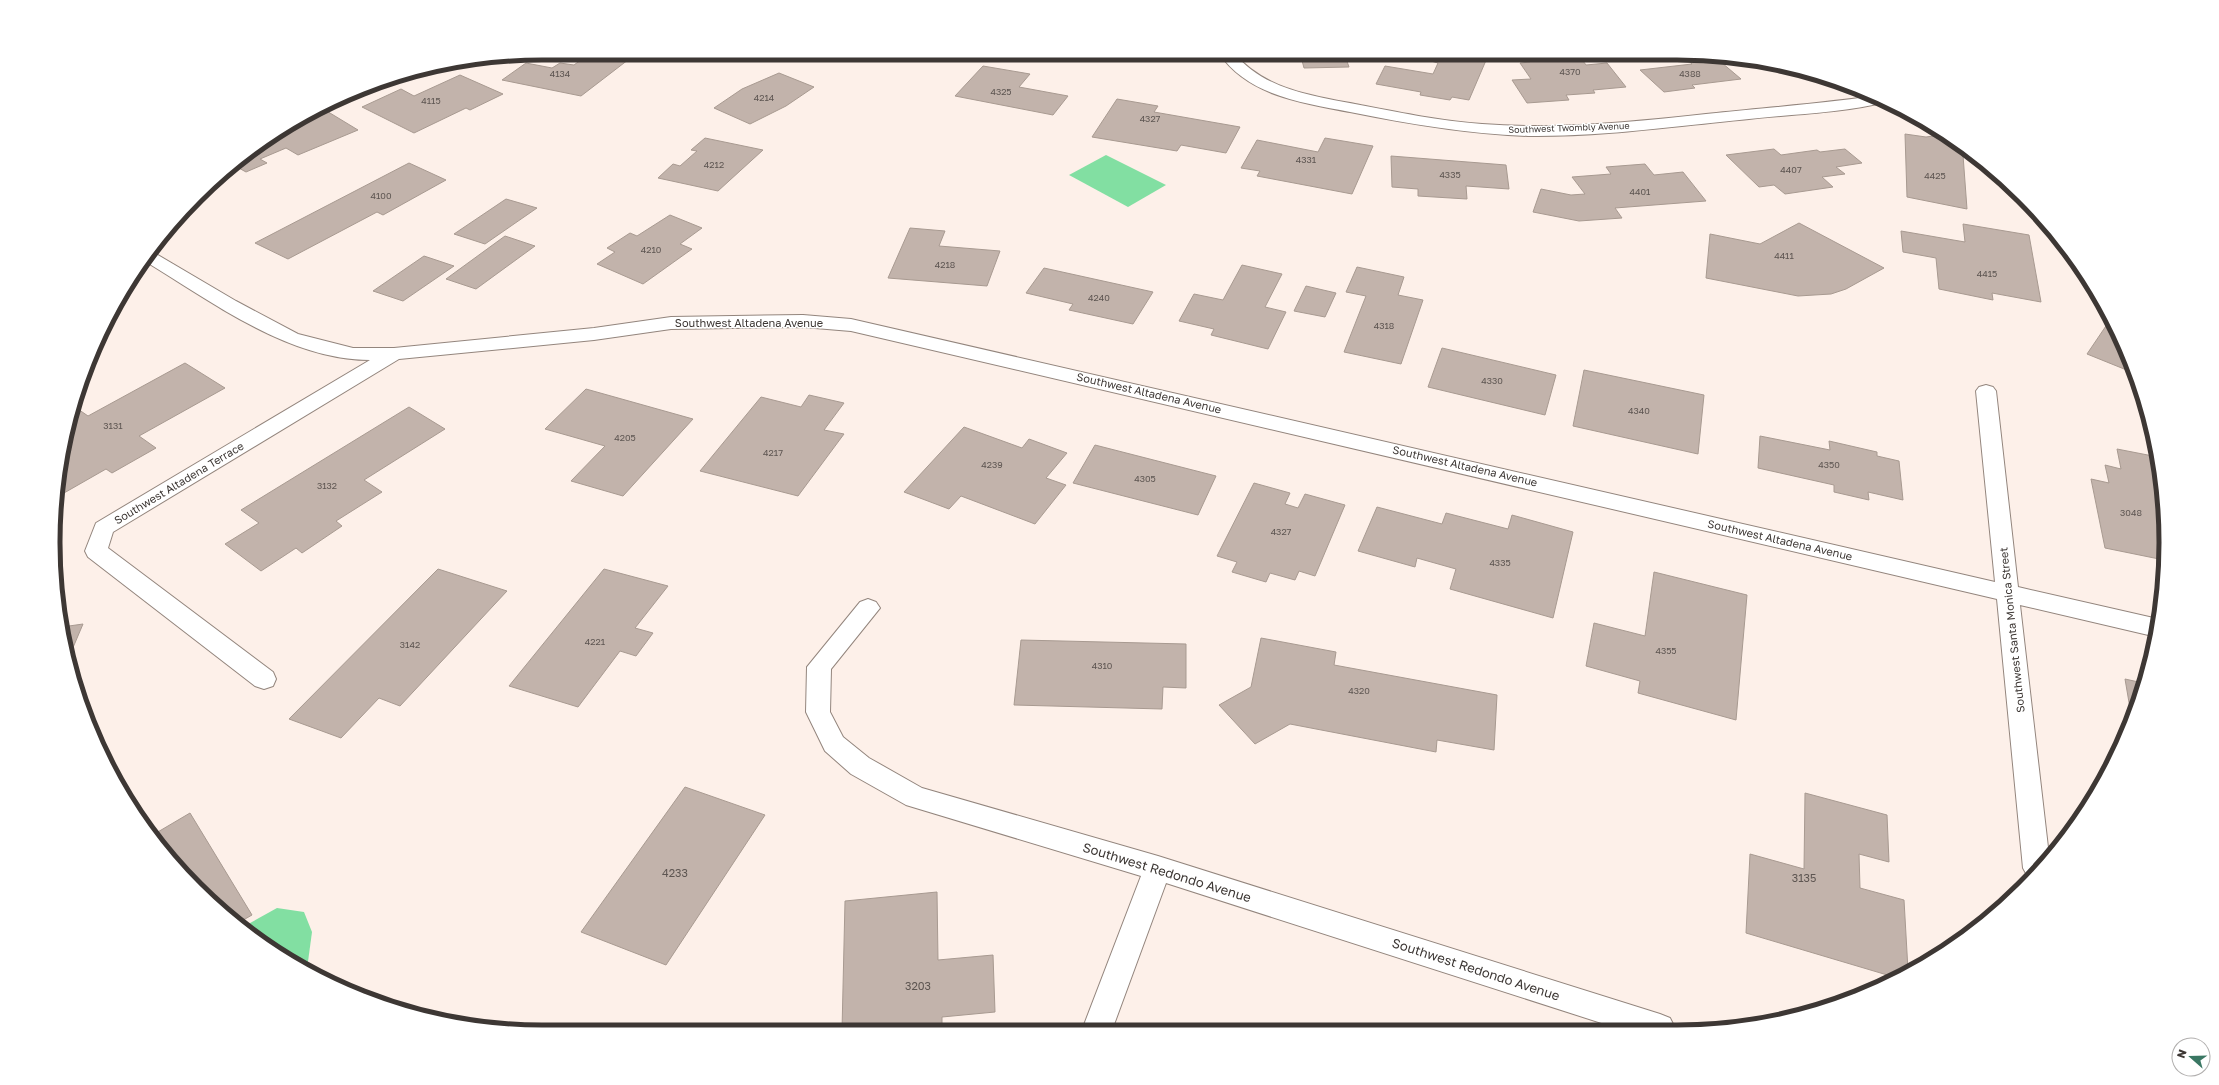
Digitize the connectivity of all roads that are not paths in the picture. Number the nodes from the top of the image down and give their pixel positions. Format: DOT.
graph roads {
  1 [pos="1230,60"];
  2 [pos="1870,101"];
  3 [pos="153,258"];
  4 [pos="394,354"];
  5 [pos="1986,391"];
  6 [pos="2008,592"];
  7 [pos="868,608"];
  8 [pos="2152,626"];
  9 [pos="264,678"];
  10 [pos="2037,864"];
  11 [pos="1158,868"];
  12 [pos="1099,1025"];
  13 [pos="1651,1025"];
  1 -- 2 [label="street, Southwest Twombly Avenue"];
  3 -- 4 [label="street, Southwest Altadena Avenue"];
  4 -- 6 [label="street, Southwest Altadena Avenue"];
  4 -- 9 [label="street, Southwest Altadena Terrace"];
  5 -- 6 [label="street, Southwest Santa Monica Street"];
  6 -- 8 [label="street, Southwest Altadena Avenue"];
  6 -- 10 [label="street, Southwest Santa Monica Street"];
  7 -- 11 [label="street, Southwest Redondo Avenue"];
  11 -- 12 [label="street"];
  11 -- 13 [label="street, Southwest Redondo Avenue"];
}
